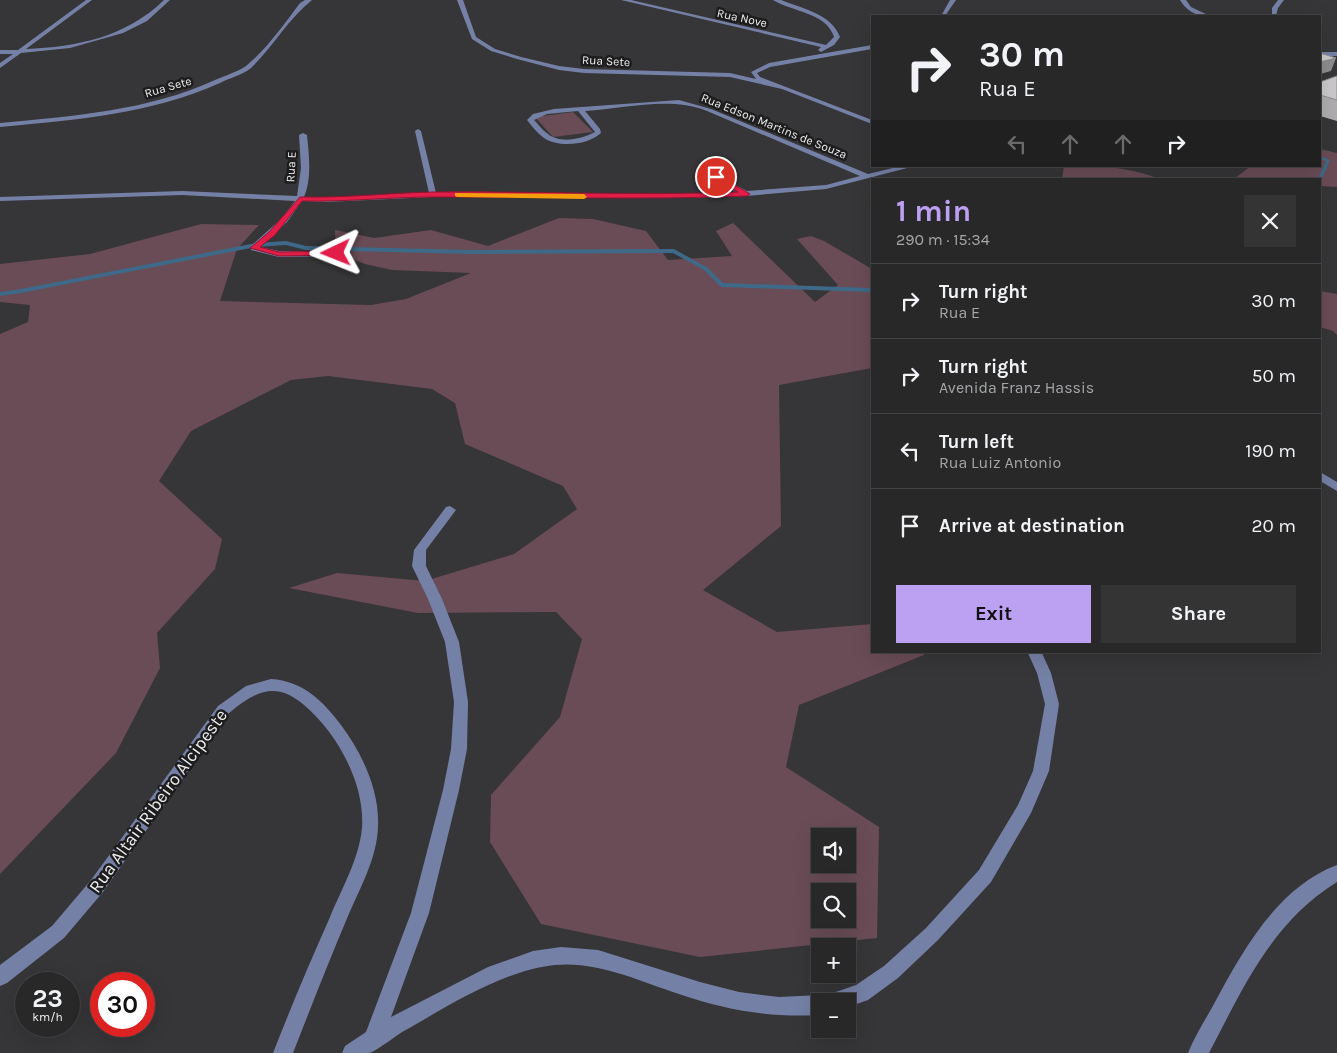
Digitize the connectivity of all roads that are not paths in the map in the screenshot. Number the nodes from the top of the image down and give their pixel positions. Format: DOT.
graph roads {
  1 [pos="89,0"];
  2 [pos="167,0"];
  3 [pos="309,0"];
  4 [pos="460,0"];
  5 [pos="624,0"];
  6 [pos="776,0"];
  7 [pos="953,0"];
  8 [pos="1183,0"];
  9 [pos="1282,0"];
  10 [pos="944,15"];
  11 [pos="1205,15"];
  12 [pos="1274,15"];
  13 [pos="827,47"];
  14 [pos="871,47"];
  15 [pos="0,52"];
  16 [pos="19,52"];
  17 [pos="1321,54"];
  18 [pos="1337,54"];
  19 [pos="791,61"];
  20 [pos="0,66"];
  21 [pos="784,88"];
  22 [pos="580,110"];
  23 [pos="871,122"];
  24 [pos="0,125"];
  25 [pos="418,131"];
  26 [pos="303,135"];
  27 [pos="906,167"];
  28 [pos="868,176"];
  29 [pos="716,177"];
  30 [pos="747,194"];
  31 [pos="432,195"];
  32 [pos="0,199"];
  33 [pos="300,199"];
  34 [pos="336,253"];
  35 [pos="1321,477"];
  36 [pos="1337,487"];
  37 [pos="450,510"];
  38 [pos="1035,653"];
  39 [pos="1337,873"];
  40 [pos="0,977"];
  41 [pos="856,995"];
  42 [pos="811,1006"];
  43 [pos="374,1036"];
  44 [pos="283,1053"];
  45 [pos="352,1053"];
  46 [pos="1198,1053"];
  1 -- 16 [label="street"];
  2 -- 16 [label="street"];
  3 -- 24 [label="street, Rua Sete"];
  4 -- 21 [label="street, Rua Sete"];
  5 -- 13 [label="street, Rua Nove"];
  6 -- 13 [label="street"];
  7 -- 10 [label="street"];
  8 -- 11 [label="street"];
  9 -- 12 [label="street"];
  13 -- 19 [label="street"];
  14 -- 19 [label="street"];
  15 -- 16 [label="street"];
  16 -- 20 [label="street"];
  17 -- 18 [label="street"];
  19 -- 21 [label="street"];
  21 -- 23 [label="street"];
  22 -- 22 [label="street, Rua Edson Martins de Souza"];
  22 -- 28 [label="street, Rua Edson Martins de Souza"];
  25 -- 31 [label="street"];
  26 -- 33 [label="street, Rua E"];
  27 -- 28 [label="street"];
  28 -- 30 [label="street"];
  29 -- 30 [label="street"];
  30 -- 31 [label="street"];
  31 -- 33 [label="street"];
  32 -- 33 [label="street"];
  33 -- 34 [label="street, Rua E"];
  35 -- 36 [label="street"];
  37 -- 43 [label="street"];
  38 -- 41 [label="street"];
  39 -- 46 [label="street"];
  40 -- 44 [label="street, Rua Altair Ribeiro Alcipeste"];
  42 -- 43 [label="street"];
  43 -- 45 [label="street"];
}
